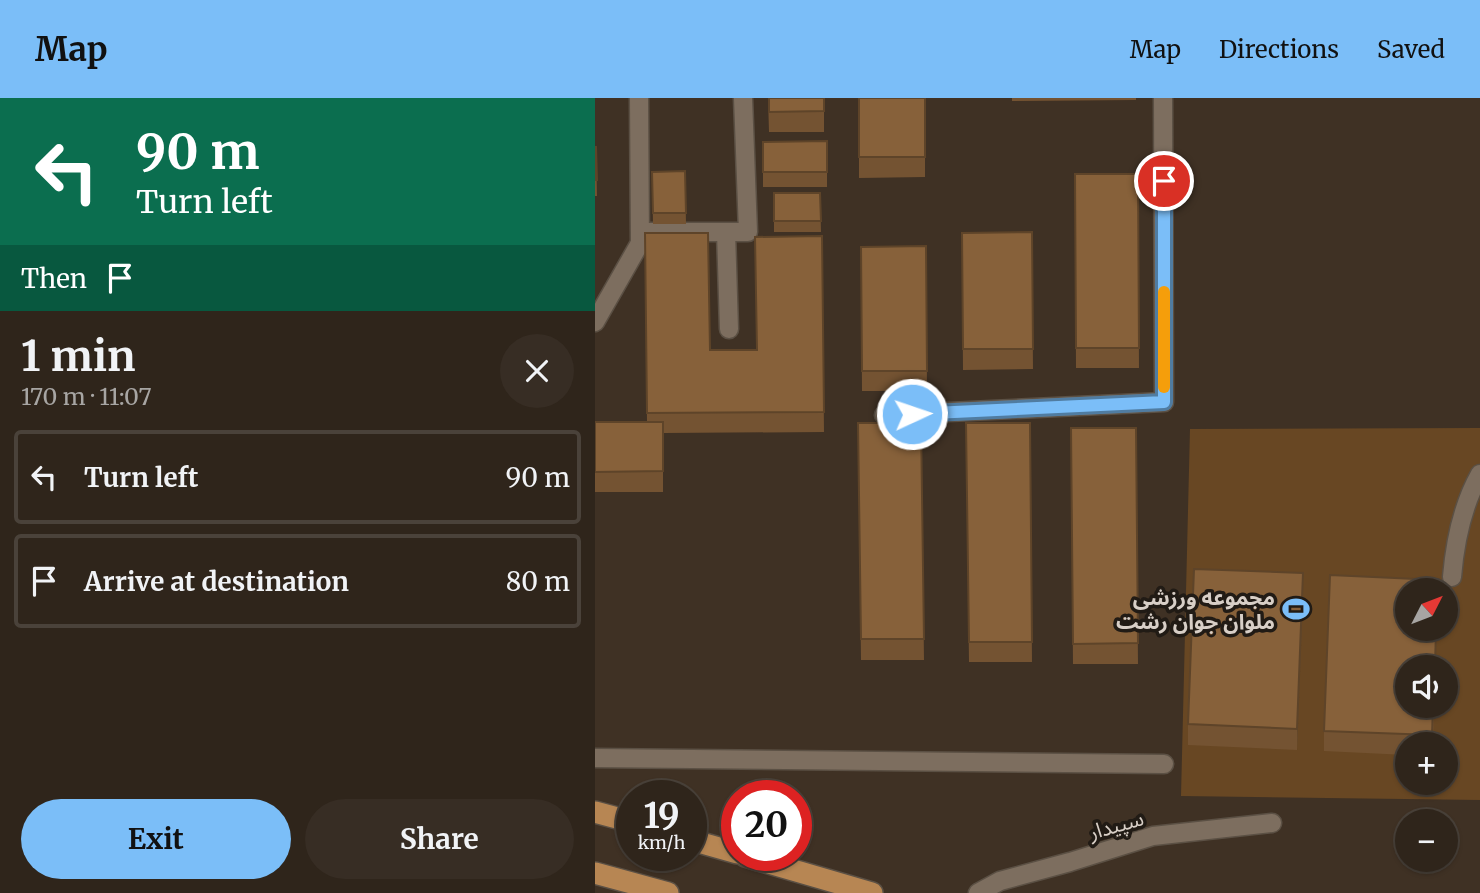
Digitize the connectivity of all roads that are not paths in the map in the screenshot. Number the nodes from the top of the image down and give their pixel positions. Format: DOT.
graph roads {
  1 [pos="639,98"];
  2 [pos="743,98"];
  3 [pos="1163,98"];
  4 [pos="640,232"];
  5 [pos="726,232"];
  6 [pos="595,322"];
  7 [pos="729,329"];
  8 [pos="884,415"];
  9 [pos="1480,474"];
  10 [pos="1452,577"];
  11 [pos="595,758"];
  12 [pos="1164,764"];
  13 [pos="595,812"];
  14 [pos="616,818"];
  15 [pos="1272,823"];
  16 [pos="796,871"];
  17 [pos="596,878"];
  18 [pos="668,893"];
  19 [pos="872,893"];
  20 [pos="978,893"];
  1 -- 4 [label="street"];
  2 -- 5 [label="street"];
  3 -- 8 [label="street"];
  4 -- 5 [label="street"];
  4 -- 6 [label="street"];
  5 -- 7 [label="street"];
  9 -- 10 [label="street"];
  11 -- 12 [label="street"];
  13 -- 14 [label="highway"];
  15 -- 20 [label="street, سپیدار"];
  16 -- 19 [label="highway"];
  17 -- 18 [label="highway"];
}
